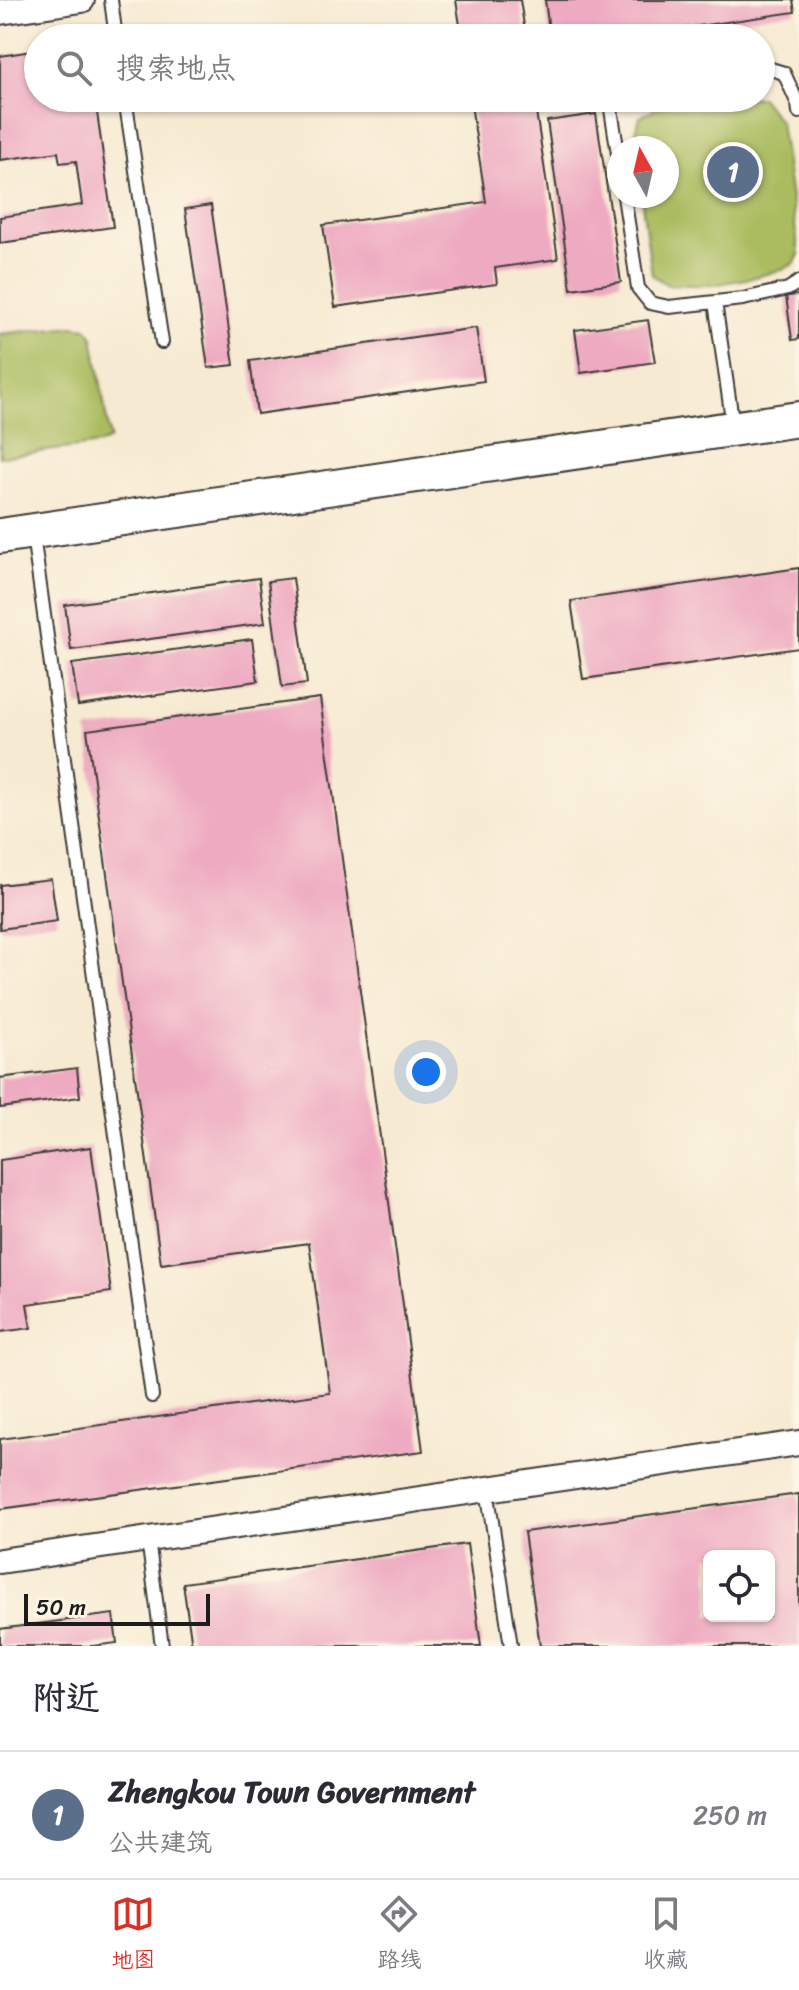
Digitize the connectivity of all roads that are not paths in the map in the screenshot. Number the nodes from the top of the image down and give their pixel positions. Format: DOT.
graph roads {
  1 [pos="82,0"];
  2 [pos="111,0"];
  3 [pos="0,12"];
  4 [pos="114,24"];
  5 [pos="775,70"];
  6 [pos="127,112"];
  7 [pos="611,112"];
  8 [pos="799,112"];
  9 [pos="615,136"];
  10 [pos="626,208"];
  11 [pos="799,282"];
  12 [pos="715,302"];
  13 [pos="162,342"];
  14 [pos="799,419"];
  15 [pos="734,429"];
  16 [pos="16,533"];
  17 [pos="152,1396"];
  18 [pos="799,1443"];
  19 [pos="487,1489"];
  20 [pos="148,1539"];
  21 [pos="0,1561"];
  22 [pos="162,1646"];
  23 [pos="511,1646"];
  1 -- 3 [label="street"];
  2 -- 4 [label="lane"];
  5 -- 8 [label="lane"];
  6 -- 13 [label="lane"];
  7 -- 9 [label="lane"];
  10 -- 12 [label="lane"];
  11 -- 12 [label="lane"];
  12 -- 15 [label="lane"];
  14 -- 15 [label="street"];
  15 -- 16 [label="street"];
  16 -- 17 [label="lane"];
  18 -- 19 [label="street"];
  19 -- 20 [label="street"];
  19 -- 23 [label="lane"];
  20 -- 21 [label="street"];
  20 -- 22 [label="lane"];
}
